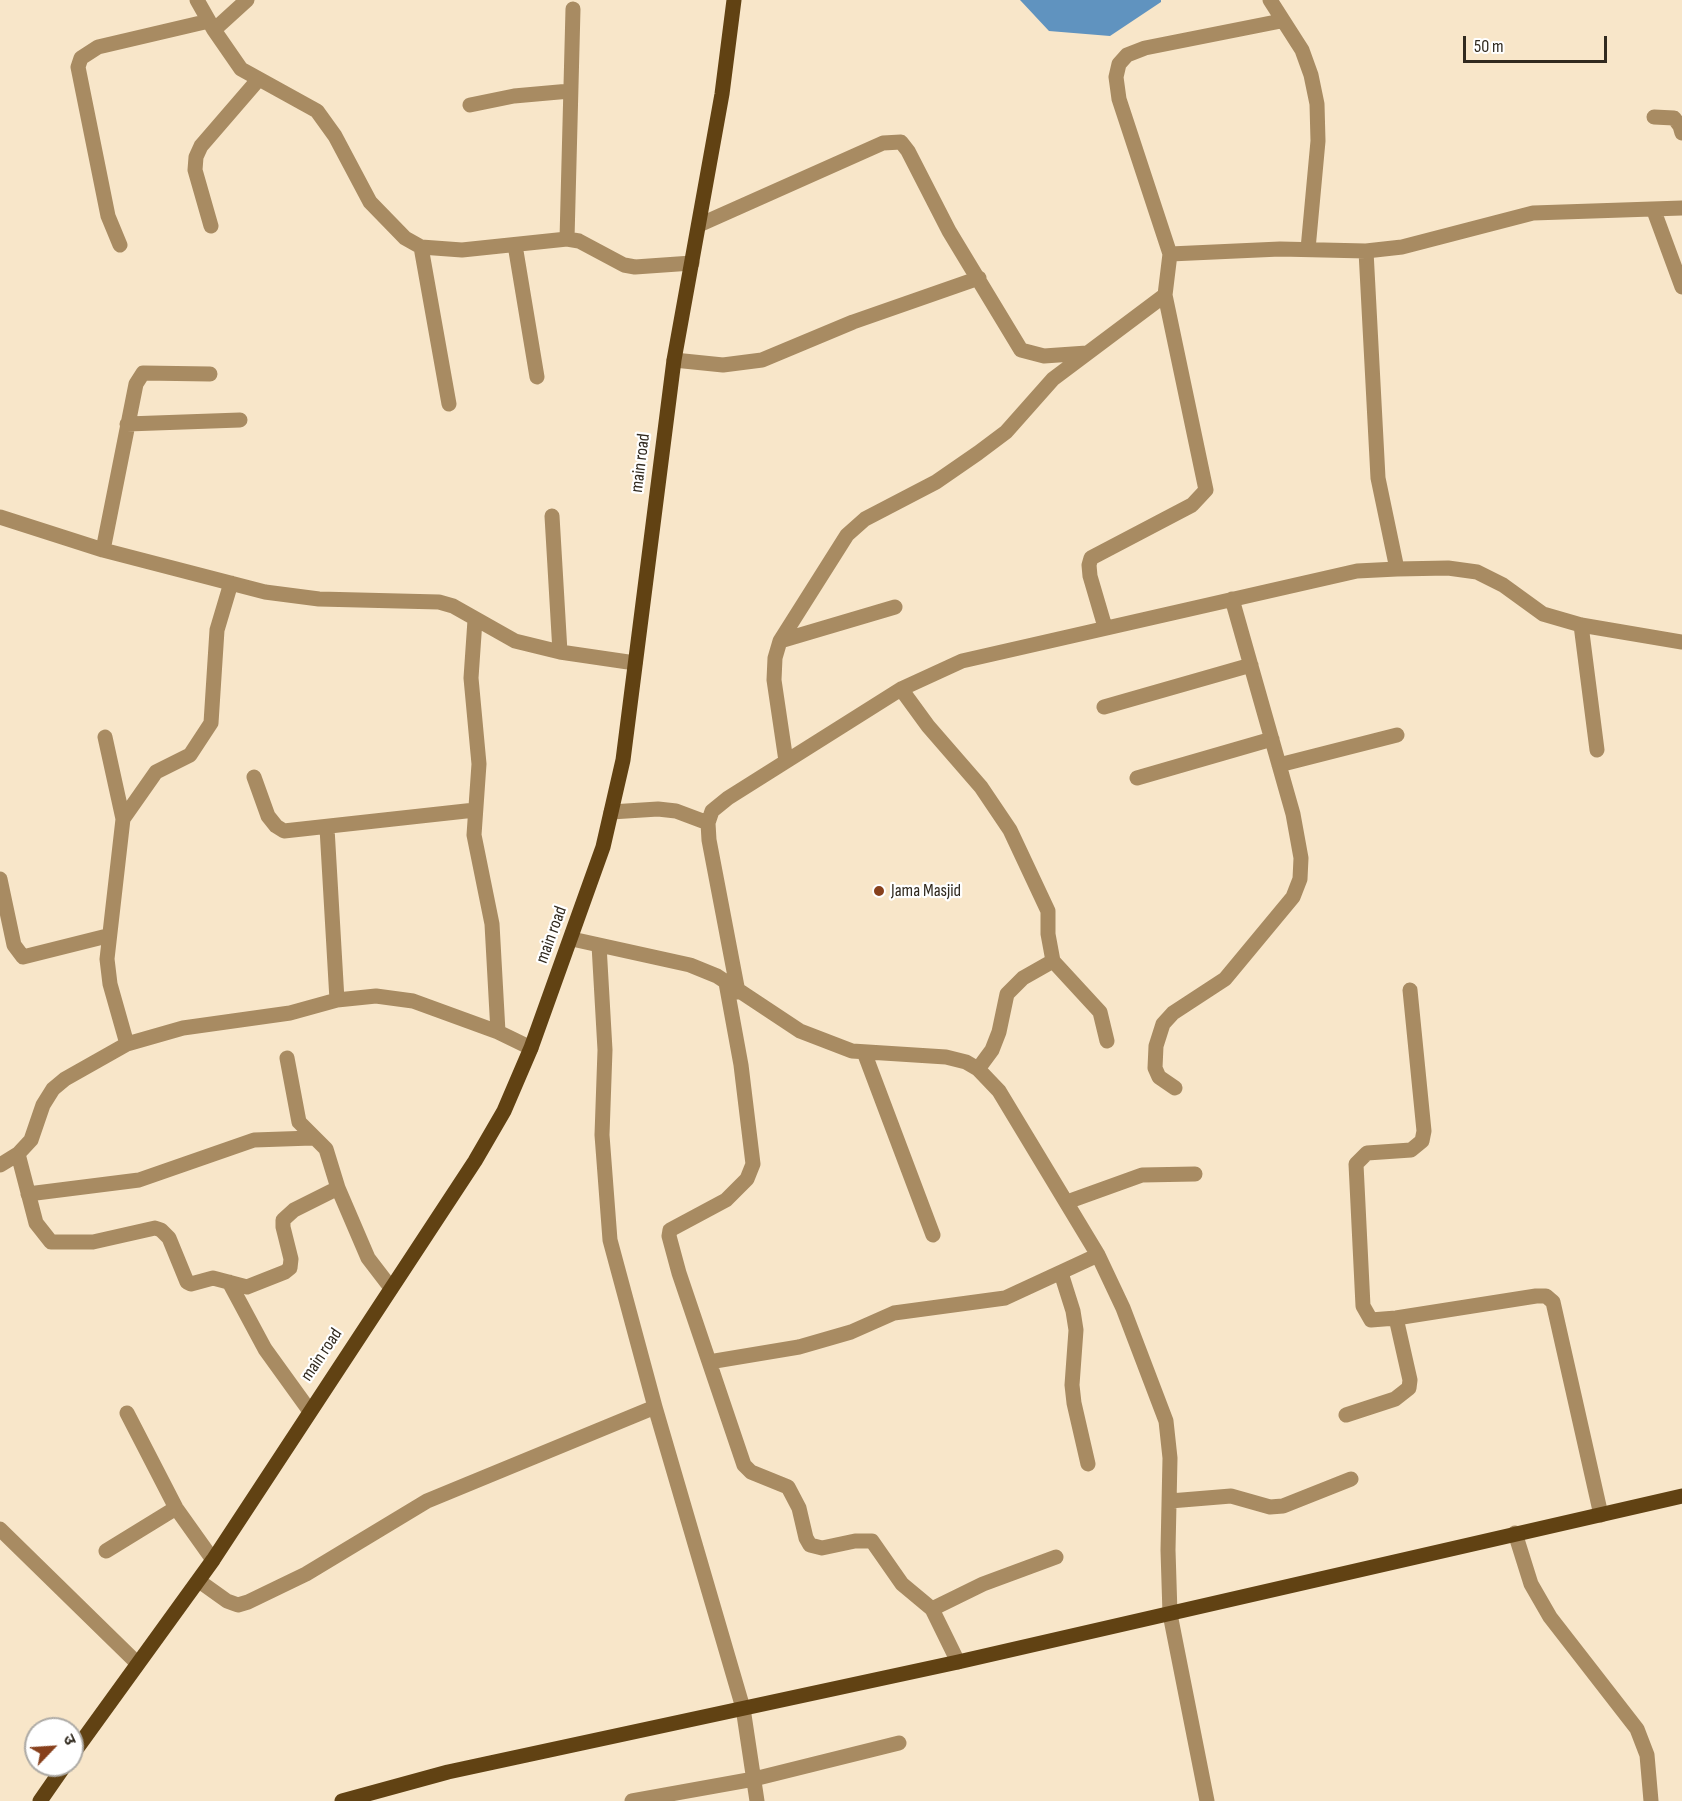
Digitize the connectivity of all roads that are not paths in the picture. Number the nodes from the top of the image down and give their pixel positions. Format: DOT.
graph roads {
  1 [pos="197,0"];
  2 [pos="248,0"];
  3 [pos="734,0"];
  4 [pos="1270,0"];
  5 [pos="573,9"];
  6 [pos="1281,21"];
  7 [pos="212,26"];
  8 [pos="258,80"];
  9 [pos="570,91"];
  10 [pos="470,105"];
  11 [pos="1654,117"];
  12 [pos="1682,133"];
  13 [pos="1682,208"];
  14 [pos="1654,211"];
  15 [pos="699,225"];
  16 [pos="211,226"];
  17 [pos="567,239"];
  18 [pos="120,245"];
  19 [pos="515,245"];
  20 [pos="421,247"];
  21 [pos="1308,249"];
  22 [pos="1366,251"];
  23 [pos="1170,254"];
  24 [pos="692,263"];
  25 [pos="979,278"];
  26 [pos="1682,286"];
  27 [pos="1165,296"];
  28 [pos="1087,353"];
  29 [pos="674,360"];
  30 [pos="210,374"];
  31 [pos="537,377"];
  32 [pos="449,404"];
  33 [pos="240,420"];
  34 [pos="127,424"];
  35 [pos="552,516"];
  36 [pos="0,517"];
  37 [pos="104,550"];
  38 [pos="1397,569"];
  39 [pos="231,583"];
  40 [pos="1232,599"];
  41 [pos="895,607"];
  42 [pos="475,620"];
  43 [pos="1581,625"];
  44 [pos="1106,627"];
  45 [pos="780,641"];
  46 [pos="1682,642"];
  47 [pos="560,652"];
  48 [pos="635,663"];
  49 [pos="1251,665"];
  50 [pos="901,689"];
  51 [pos="1104,707"];
  52 [pos="1397,735"];
  53 [pos="105,737"];
  54 [pos="1272,739"];
  55 [pos="1597,750"];
  56 [pos="786,761"];
  57 [pos="1279,765"];
  58 [pos="254,777"];
  59 [pos="1137,778"];
  60 [pos="475,810"];
  61 [pos="611,812"];
  62 [pos="123,819"];
  63 [pos="708,823"];
  64 [pos="327,828"];
  65 [pos="0,879"];
  66 [pos="107,936"];
  67 [pos="572,939"];
  68 [pos="598,945"];
  69 [pos="1053,961"];
  70 [pos="732,988"];
  71 [pos="1410,990"];
  72 [pos="337,1000"];
  73 [pos="498,1032"];
  74 [pos="1107,1041"];
  75 [pos="128,1044"];
  76 [pos="531,1048"];
  77 [pos="864,1052"];
  78 [pos="287,1058"];
  79 [pos="978,1069"];
  80 [pos="1175,1088"];
  81 [pos="312,1138"];
  82 [pos="18,1154"];
  83 [pos="0,1165"];
  84 [pos="1195,1174"];
  85 [pos="338,1188"];
  86 [pos="28,1194"];
  87 [pos="1067,1202"];
  88 [pos="933,1235"];
  89 [pos="1098,1256"];
  90 [pos="1061,1273"];
  91 [pos="229,1282"];
  92 [pos="391,1288"];
  93 [pos="1396,1318"];
  94 [pos="709,1362"];
  95 [pos="656,1407"];
  96 [pos="309,1410"];
  97 [pos="127,1413"];
  98 [pos="1346,1415"];
  99 [pos="1088,1464"];
  100 [pos="1351,1479"];
  101 [pos="1682,1496"];
  102 [pos="1170,1502"];
  103 [pos="176,1508"];
  104 [pos="1601,1515"];
  105 [pos="0,1528"];
  106 [pos="1515,1533"];
  107 [pos="106,1551"];
  108 [pos="1056,1557"];
  109 [pos="213,1560"];
  110 [pos="198,1581"];
  111 [pos="932,1609"];
  112 [pos="1170,1614"];
  113 [pos="958,1662"];
  114 [pos="137,1664"];
  115 [pos="743,1708"];
  116 [pos="84,1738"];
  117 [pos="899,1743"];
  118 [pos="56,1777"];
  119 [pos="754,1779"];
  120 [pos="39,1801"];
  121 [pos="342,1801"];
  122 [pos="632,1801"];
  123 [pos="757,1801"];
  124 [pos="1207,1801"];
  125 [pos="1651,1801"];
  1 -- 7 [label="street"];
  2 -- 7 [label="street"];
  3 -- 15 [label="main road, main road"];
  4 -- 6 [label="street"];
  5 -- 9 [label="street"];
  6 -- 21 [label="street"];
  6 -- 23 [label="street"];
  7 -- 8 [label="street"];
  7 -- 18 [label="street"];
  8 -- 16 [label="street"];
  8 -- 20 [label="street"];
  9 -- 10 [label="street"];
  9 -- 17 [label="street"];
  11 -- 12 [label="street"];
  13 -- 14 [label="street"];
  14 -- 22 [label="street"];
  14 -- 26 [label="street"];
  15 -- 24 [label="main road, main road"];
  15 -- 25 [label="street"];
  17 -- 19 [label="street"];
  17 -- 24 [label="street"];
  19 -- 20 [label="street"];
  19 -- 31 [label="street"];
  20 -- 32 [label="street"];
  21 -- 22 [label="street"];
  21 -- 23 [label="street"];
  22 -- 38 [label="street"];
  23 -- 27 [label="street"];
  24 -- 29 [label="main road, main road"];
  25 -- 28 [label="street"];
  25 -- 29 [label="street"];
  27 -- 28 [label="street"];
  27 -- 44 [label="street"];
  28 -- 45 [label="street"];
  29 -- 48 [label="main road, main road"];
  30 -- 34 [label="street"];
  33 -- 34 [label="street"];
  34 -- 37 [label="street"];
  35 -- 47 [label="street"];
  36 -- 37 [label="street"];
  37 -- 39 [label="street"];
  38 -- 40 [label="street"];
  38 -- 43 [label="street"];
  39 -- 42 [label="street"];
  39 -- 62 [label="street"];
  40 -- 44 [label="street"];
  40 -- 49 [label="street"];
  41 -- 45 [label="street"];
  42 -- 47 [label="street"];
  42 -- 60 [label="street"];
  43 -- 46 [label="street"];
  43 -- 55 [label="street"];
  44 -- 50 [label="street"];
  45 -- 56 [label="street"];
  47 -- 48 [label="street"];
  48 -- 61 [label="main road, main road"];
  49 -- 51 [label="street"];
  49 -- 54 [label="street"];
  50 -- 56 [label="street"];
  50 -- 69 [label="street"];
  52 -- 57 [label="street"];
  53 -- 62 [label="street"];
  54 -- 57 [label="street"];
  54 -- 59 [label="street"];
  56 -- 63 [label="street"];
  57 -- 80 [label="street"];
  58 -- 64 [label="street"];
  60 -- 64 [label="street"];
  60 -- 73 [label="street"];
  61 -- 63 [label="street"];
  61 -- 67 [label="main road, main road"];
  62 -- 66 [label="street"];
  63 -- 70 [label="street"];
  64 -- 72 [label="street"];
  65 -- 66 [label="street"];
  66 -- 75 [label="street"];
  67 -- 68 [label="street"];
  67 -- 76 [label="main road, main road"];
  68 -- 70 [label="street"];
  68 -- 95 [label="street"];
  69 -- 74 [label="street"];
  69 -- 79 [label="street"];
  70 -- 77 [label="street"];
  70 -- 94 [label="street"];
  71 -- 93 [label="street"];
  72 -- 73 [label="street"];
  72 -- 75 [label="street"];
  73 -- 76 [label="street"];
  75 -- 82 [label="street"];
  76 -- 92 [label="main road, main road"];
  77 -- 79 [label="street"];
  77 -- 88 [label="street"];
  78 -- 81 [label="street"];
  79 -- 87 [label="street"];
  81 -- 85 [label="street"];
  81 -- 86 [label="street"];
  82 -- 83 [label="street"];
  82 -- 86 [label="street"];
  84 -- 87 [label="street"];
  85 -- 91 [label="street"];
  85 -- 92 [label="street"];
  86 -- 91 [label="street"];
  87 -- 89 [label="street"];
  89 -- 90 [label="street"];
  89 -- 102 [label="street"];
  90 -- 94 [label="street"];
  90 -- 99 [label="street"];
  91 -- 96 [label="street"];
  92 -- 96 [label="main road, main road"];
  93 -- 98 [label="street"];
  93 -- 104 [label="street"];
  94 -- 111 [label="street"];
  95 -- 110 [label="street"];
  95 -- 115 [label="street"];
  96 -- 109 [label="main road, main road"];
  97 -- 103 [label="street"];
  100 -- 102 [label="street"];
  101 -- 104 [label="main road"];
  102 -- 112 [label="street"];
  103 -- 107 [label="street"];
  103 -- 109 [label="street"];
  104 -- 106 [label="main road"];
  105 -- 114 [label="street"];
  106 -- 112 [label="main road"];
  106 -- 125 [label="street"];
  108 -- 111 [label="street"];
  109 -- 110 [label="main road, main road"];
  110 -- 114 [label="main road, main road"];
  111 -- 113 [label="street"];
  112 -- 113 [label="main road"];
  112 -- 124 [label="street"];
  113 -- 115 [label="main road"];
  114 -- 116 [label="main road, main road"];
  115 -- 119 [label="street"];
  115 -- 121 [label="main road"];
  117 -- 119 [label="street"];
  118 -- 120 [label="main road"];
  119 -- 122 [label="street"];
  119 -- 123 [label="street"];
}
